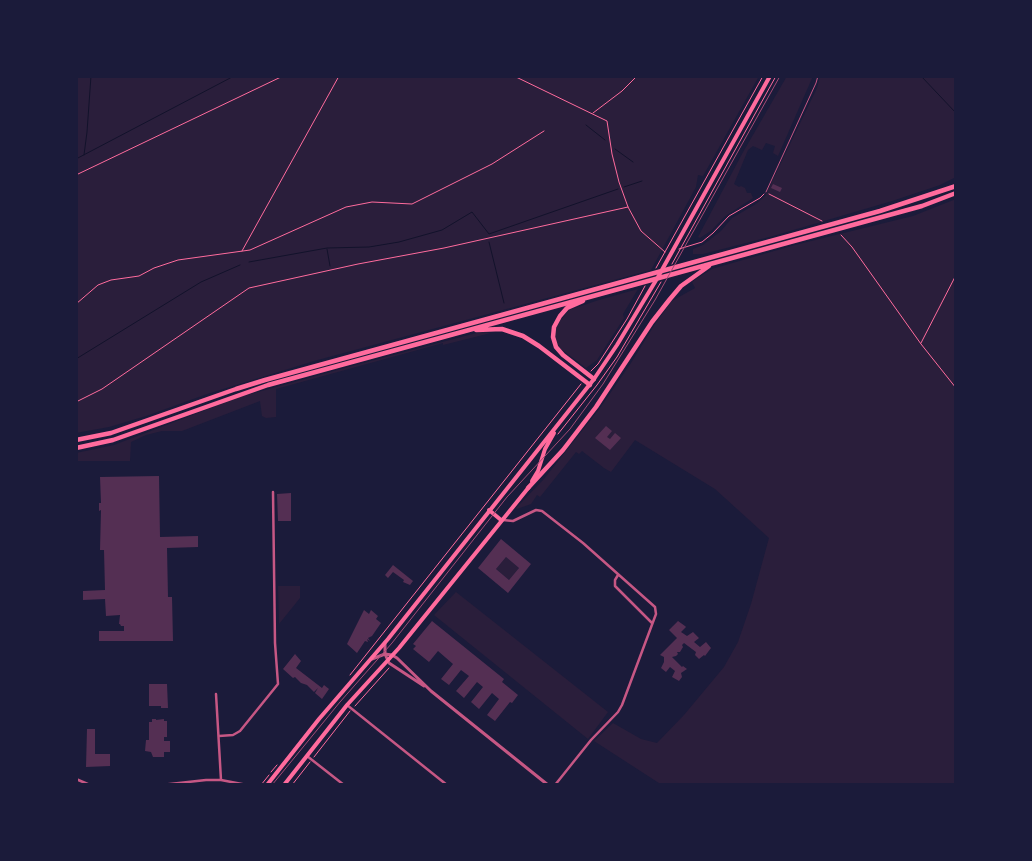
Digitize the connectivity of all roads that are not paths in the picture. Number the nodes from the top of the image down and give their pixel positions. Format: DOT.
graph roads {
  1 [pos="770,76"];
  2 [pos="818,76"];
  3 [pos="956,186"];
  4 [pos="766,192"];
  5 [pos="956,193"];
  6 [pos="713,263"];
  7 [pos="596,295"];
  8 [pos="460,332"];
  9 [pos="594,380"];
  10 [pos="590,385"];
  11 [pos="557,427"];
  12 [pos="76,440"];
  13 [pos="76,448"];
  14 [pos="528,488"];
  15 [pos="273,492"];
  16 [pos="489,510"];
  17 [pos="501,520"];
  18 [pos="618,575"];
  19 [pos="652,623"];
  20 [pos="385,642"];
  21 [pos="385,654"];
  22 [pos="392,655"];
  23 [pos="370,660"];
  24 [pos="387,661"];
  25 [pos="431,691"];
  26 [pos="216,694"];
  27 [pos="347,705"];
  28 [pos="219,736"];
  29 [pos="307,756"];
  30 [pos="76,779"];
  31 [pos="220,780"];
  32 [pos="263,784"];
  33 [pos="90,785"];
  34 [pos="161,785"];
  35 [pos="247,785"];
  36 [pos="284,785"];
  37 [pos="344,785"];
  38 [pos="447,785"];
  39 [pos="548,785"];
  40 [pos="556,785"];
  1 -- 9 [label="main road"];
  2 -- 4 [label="lane"];
  3 -- 12 [label="highway"];
  5 -- 6 [label="highway"];
  6 -- 7 [label="highway"];
  6 -- 14 [label="highway"];
  7 -- 8 [label="highway"];
  7 -- 9 [label="highway"];
  8 -- 10 [label="highway"];
  8 -- 13 [label="highway"];
  9 -- 10 [label="main road"];
  10 -- 11 [label="main road"];
  11 -- 14 [label="main road"];
  11 -- 16 [label="main road"];
  14 -- 17 [label="main road"];
  15 -- 28 [label="street"];
  16 -- 17 [label="main road"];
  16 -- 20 [label="main road"];
  17 -- 18 [label="street"];
  17 -- 22 [label="main road"];
  18 -- 19 [label="street"];
  18 -- 19 [label="street"];
  19 -- 40 [label="street"];
  20 -- 21 [label="street"];
  20 -- 23 [label="main road"];
  21 -- 22 [label="street"];
  21 -- 23 [label="street"];
  21 -- 24 [label="street"];
  22 -- 24 [label="main road"];
  22 -- 25 [label="street"];
  23 -- 32 [label="main road"];
  24 -- 25 [label="street"];
  24 -- 27 [label="main road"];
  25 -- 39 [label="street"];
  26 -- 28 [label="street"];
  27 -- 29 [label="main road"];
  27 -- 38 [label="street"];
  28 -- 31 [label="street"];
  29 -- 36 [label="main road"];
  29 -- 37 [label="street"];
  30 -- 33 [label="street"];
  31 -- 34 [label="street"];
  31 -- 35 [label="street"];
}
